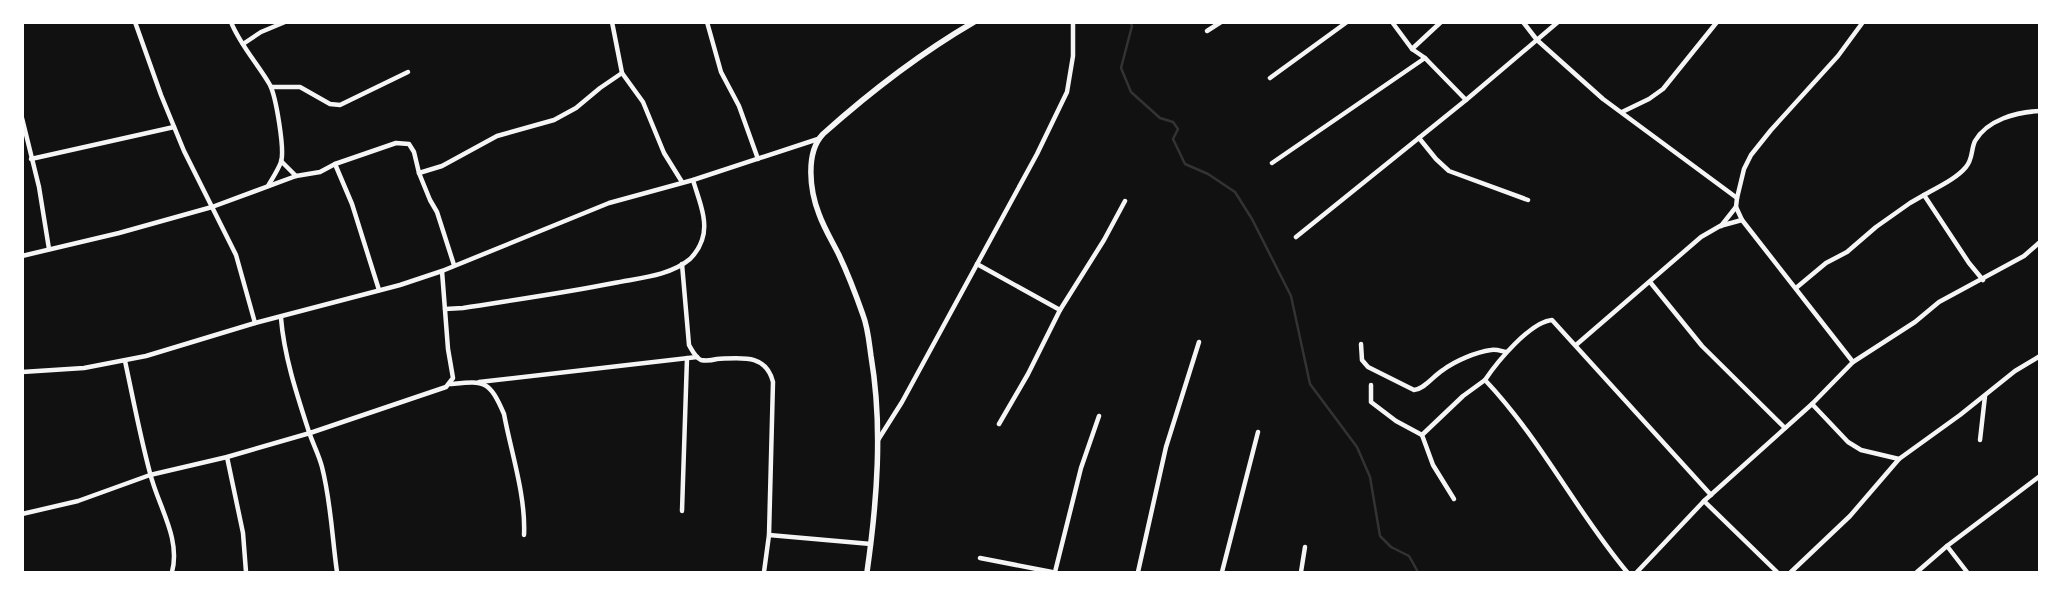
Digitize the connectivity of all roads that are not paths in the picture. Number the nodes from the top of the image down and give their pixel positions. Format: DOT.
graph roads {
  1 [pos="135,22"];
  2 [pos="231,22"];
  3 [pos="285,22"];
  4 [pos="612,22"];
  5 [pos="707,22"];
  6 [pos="974,22"];
  7 [pos="1073,22"];
  8 [pos="1221,22"];
  9 [pos="1347,22"];
  10 [pos="1392,22"];
  11 [pos="1441,22"];
  12 [pos="1523,22"];
  13 [pos="1558,22"];
  14 [pos="1718,22"];
  15 [pos="1862,22"];
  16 [pos="1207,31"];
  17 [pos="1537,40"];
  18 [pos="243,44"];
  19 [pos="1412,49"];
  20 [pos="1425,58"];
  21 [pos="408,72"];
  22 [pos="622,73"];
  23 [pos="1270,78"];
  24 [pos="271,87"];
  25 [pos="1466,100"];
  26 [pos="2040,111"];
  27 [pos="1622,112"];
  28 [pos="22,118"];
  29 [pos="174,127"];
  30 [pos="1419,138"];
  31 [pos="818,139"];
  32 [pos="30,149"];
  33 [pos="22,151"];
  34 [pos="31,158"];
  35 [pos="758,159"];
  36 [pos="281,161"];
  37 [pos="1272,163"];
  38 [pos="336,164"];
  39 [pos="419,173"];
  40 [pos="296,176"];
  41 [pos="693,180"];
  42 [pos="682,182"];
  43 [pos="268,186"];
  44 [pos="1924,195"];
  45 [pos="1736,198"];
  46 [pos="1528,200"];
  47 [pos="1125,201"];
  48 [pos="212,207"];
  49 [pos="1736,207"];
  50 [pos="1742,220"];
  51 [pos="1720,226"];
  52 [pos="1296,237"];
  53 [pos="2040,242"];
  54 [pos="50,249"];
  55 [pos="22,256"];
  56 [pos="682,264"];
  57 [pos="977,264"];
  58 [pos="454,265"];
  59 [pos="442,271"];
  60 [pos="1983,280"];
  61 [pos="1650,282"];
  62 [pos="1796,288"];
  63 [pos="379,290"];
  64 [pos="445,309"];
  65 [pos="1060,310"];
  66 [pos="281,318"];
  67 [pos="255,323"];
  68 [pos="1199,342"];
  69 [pos="1361,344"];
  70 [pos="1576,345"];
  71 [pos="1506,352"];
  72 [pos="2040,356"];
  73 [pos="697,357"];
  74 [pos="687,358"];
  75 [pos="125,361"];
  76 [pos="1853,362"];
  77 [pos="22,372"];
  78 [pos="1485,380"];
  79 [pos="479,382"];
  80 [pos="450,384"];
  81 [pos="1371,385"];
  82 [pos="1985,396"];
  83 [pos="1812,404"];
  84 [pos="1099,416"];
  85 [pos="999,424"];
  86 [pos="1785,428"];
  87 [pos="1258,432"];
  88 [pos="310,433"];
  89 [pos="1422,435"];
  90 [pos="1980,440"];
  91 [pos="878,441"];
  92 [pos="227,457"];
  93 [pos="1899,459"];
  94 [pos="150,475"];
  95 [pos="2040,476"];
  96 [pos="1710,495"];
  97 [pos="1454,499"];
  98 [pos="1704,501"];
  99 [pos="682,510"];
  100 [pos="22,514"];
  101 [pos="769,534"];
  102 [pos="524,535"];
  103 [pos="871,544"];
  104 [pos="1947,546"];
  105 [pos="1304,547"];
  106 [pos="980,558"];
  107 [pos="1623,567"];
  108 [pos="172,572"];
  109 [pos="246,572"];
  110 [pos="337,572"];
  111 [pos="764,572"];
  112 [pos="867,572"];
  113 [pos="1054,572"];
  114 [pos="1138,572"];
  115 [pos="1222,572"];
  116 [pos="1301,572"];
  117 [pos="1619,572"];
  118 [pos="1627,572"];
  119 [pos="1637,572"];
  120 [pos="1777,572"];
  121 [pos="1791,572"];
  122 [pos="1917,572"];
  123 [pos="1967,572"];
  1 -- 29 [label="street"];
  2 -- 18 [label="street"];
  3 -- 18 [label="street"];
  4 -- 22 [label="street"];
  5 -- 35 [label="street"];
  6 -- 31 [label="street"];
  7 -- 57 [label="street"];
  8 -- 16 [label="street"];
  9 -- 23 [label="street"];
  10 -- 19 [label="street"];
  11 -- 19 [label="street"];
  12 -- 17 [label="street"];
  13 -- 17 [label="street"];
  14 -- 27 [label="street"];
  15 -- 45 [label="street"];
  17 -- 25 [label="street"];
  17 -- 27 [label="street"];
  18 -- 24 [label="street"];
  19 -- 20 [label="street"];
  20 -- 25 [label="street"];
  20 -- 37 [label="street"];
  21 -- 24 [label="street"];
  22 -- 39 [label="street"];
  22 -- 42 [label="street"];
  24 -- 36 [label="street"];
  25 -- 30 [label="street"];
  26 -- 44 [label="street"];
  27 -- 45 [label="street"];
  28 -- 32 [label="street"];
  29 -- 34 [label="street"];
  29 -- 48 [label="street"];
  30 -- 46 [label="street"];
  30 -- 52 [label="street"];
  31 -- 35 [label="street"];
  31 -- 91 [label="street"];
  32 -- 33 [label="street"];
  32 -- 34 [label="street"];
  34 -- 54 [label="street"];
  35 -- 41 [label="street"];
  36 -- 40 [label="street"];
  36 -- 43 [label="street"];
  38 -- 39 [label="street"];
  38 -- 40 [label="street"];
  38 -- 63 [label="street"];
  39 -- 58 [label="street"];
  40 -- 43 [label="street"];
  41 -- 42 [label="street"];
  41 -- 56 [label="street"];
  42 -- 58 [label="street"];
  43 -- 48 [label="street"];
  44 -- 60 [label="street"];
  44 -- 62 [label="street"];
  45 -- 49 [label="street"];
  47 -- 65 [label="street"];
  48 -- 54 [label="street"];
  48 -- 67 [label="street"];
  49 -- 50 [label="street"];
  49 -- 51 [label="street"];
  50 -- 51 [label="street"];
  50 -- 62 [label="street"];
  51 -- 61 [label="street"];
  53 -- 60 [label="street"];
  54 -- 55 [label="street"];
  56 -- 64 [label="street"];
  56 -- 73 [label="street"];
  57 -- 65 [label="street"];
  57 -- 91 [label="street"];
  58 -- 59 [label="street"];
  59 -- 63 [label="street"];
  59 -- 64 [label="street"];
  60 -- 76 [label="street"];
  61 -- 70 [label="street"];
  61 -- 86 [label="street"];
  62 -- 76 [label="street"];
  63 -- 66 [label="street"];
  64 -- 80 [label="street"];
  65 -- 85 [label="street"];
  66 -- 67 [label="street"];
  66 -- 88 [label="street"];
  67 -- 75 [label="street"];
  68 -- 114 [label="street"];
  69 -- 71 [label="street"];
  70 -- 71 [label="street"];
  70 -- 96 [label="street"];
  71 -- 78 [label="street"];
  72 -- 82 [label="street"];
  73 -- 74 [label="street"];
  73 -- 101 [label="street"];
  74 -- 79 [label="street"];
  74 -- 99 [label="street"];
  75 -- 77 [label="street"];
  75 -- 94 [label="street"];
  76 -- 83 [label="street"];
  78 -- 89 [label="street"];
  78 -- 107 [label="street"];
  79 -- 80 [label="street"];
  79 -- 102 [label="street"];
  80 -- 88 [label="street"];
  81 -- 89 [label="street"];
  82 -- 90 [label="street"];
  82 -- 93 [label="street"];
  83 -- 86 [label="street"];
  83 -- 93 [label="street"];
  84 -- 113 [label="street"];
  86 -- 96 [label="street"];
  87 -- 115 [label="street"];
  88 -- 92 [label="street"];
  88 -- 110 [label="street"];
  89 -- 97 [label="street"];
  91 -- 103 [label="street"];
  92 -- 94 [label="street"];
  92 -- 109 [label="street"];
  93 -- 121 [label="street"];
  94 -- 100 [label="street"];
  94 -- 108 [label="street"];
  95 -- 104 [label="street"];
  96 -- 98 [label="street"];
  98 -- 119 [label="street"];
  98 -- 120 [label="street"];
  101 -- 103 [label="street"];
  101 -- 111 [label="street"];
  103 -- 112 [label="street"];
  104 -- 122 [label="street"];
  104 -- 123 [label="street"];
  105 -- 116 [label="street"];
  106 -- 113 [label="street"];
  107 -- 117 [label="street"];
  107 -- 118 [label="street"];
}
